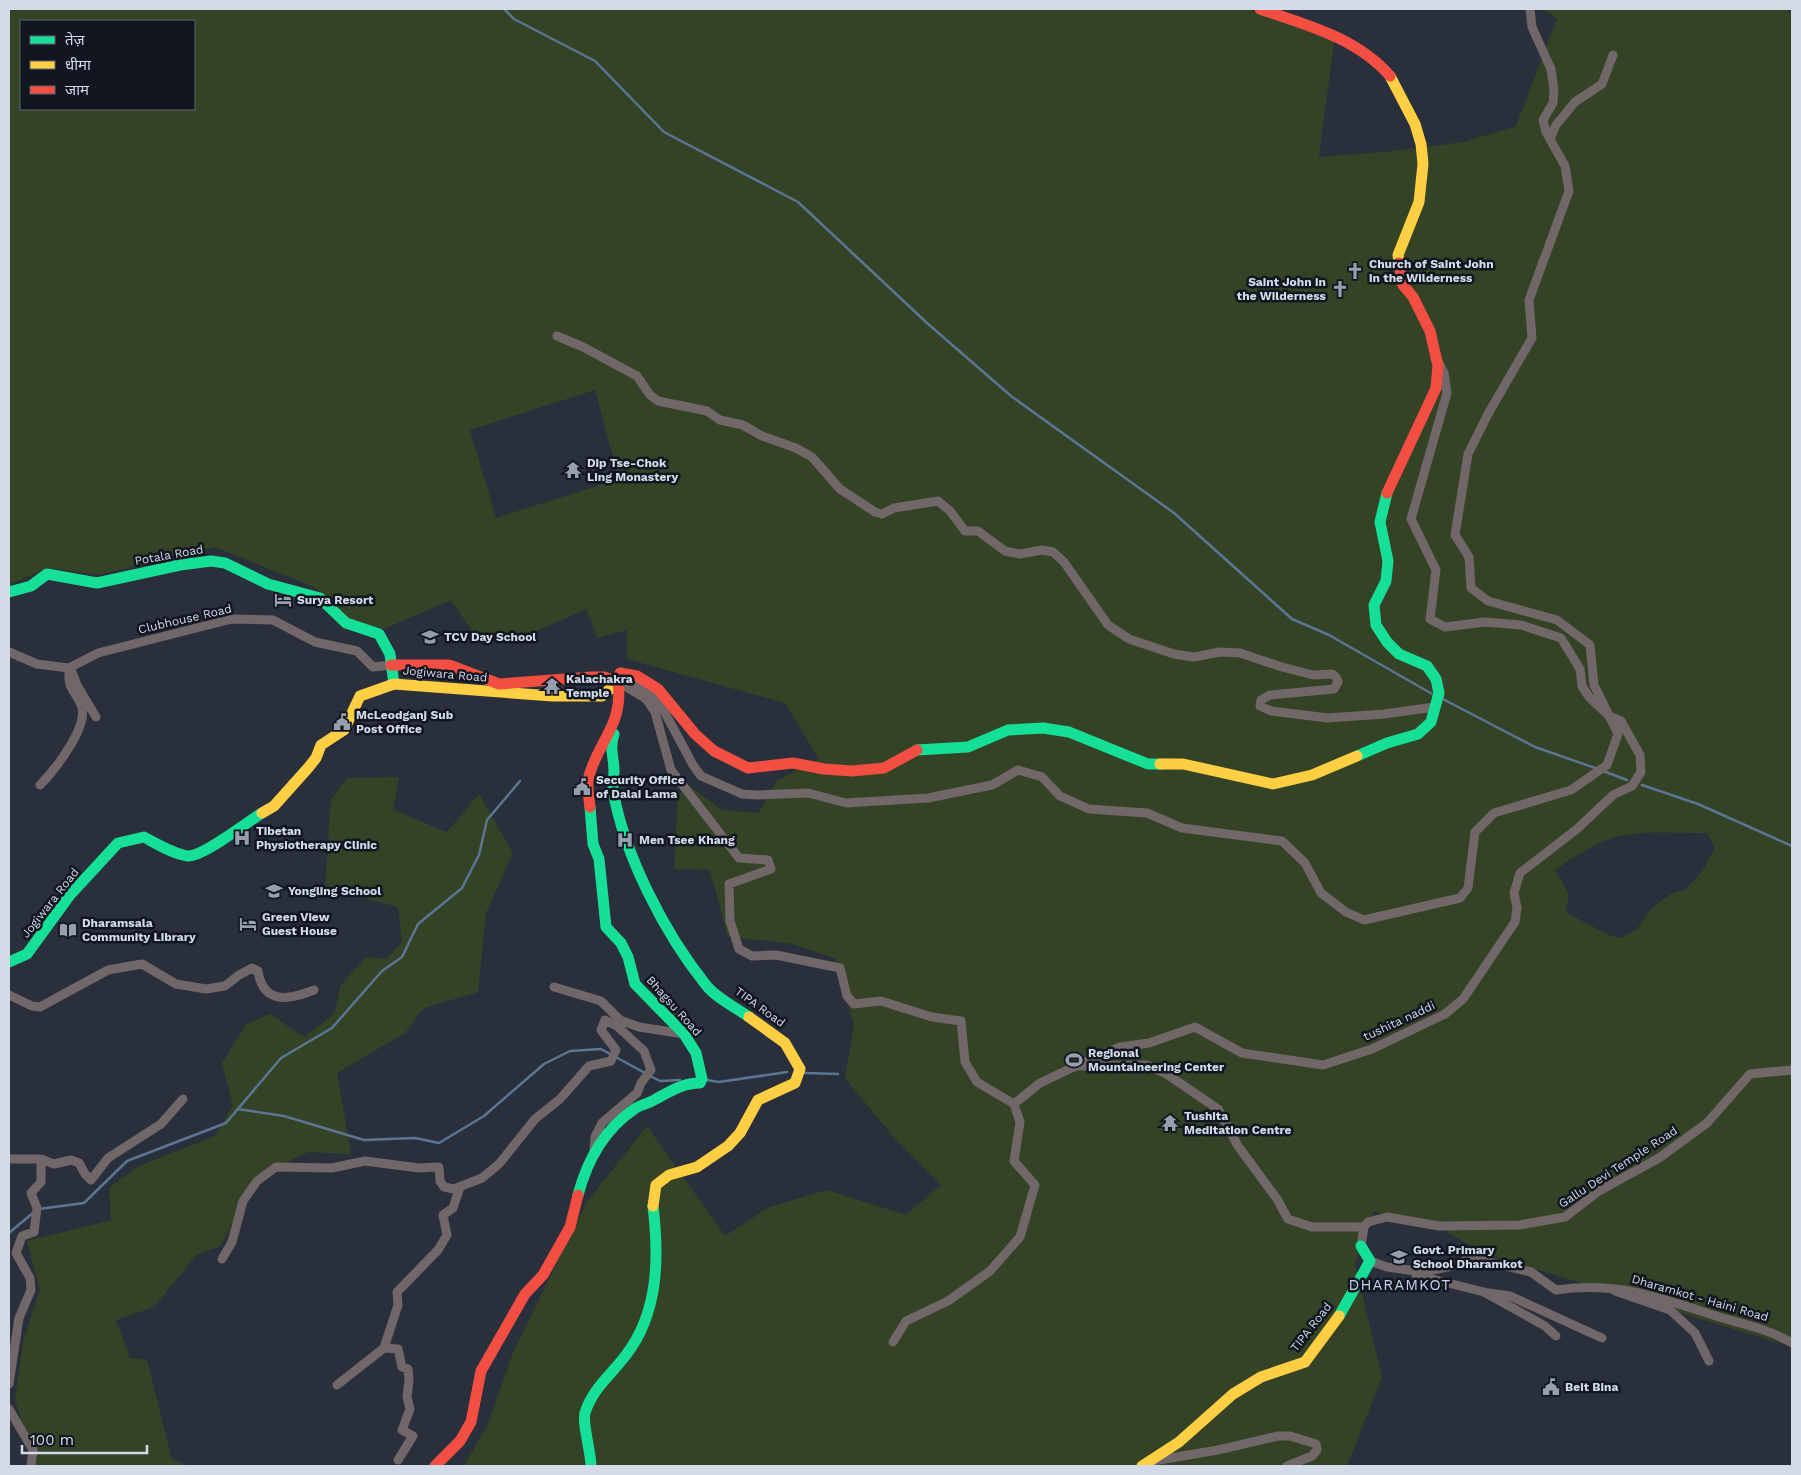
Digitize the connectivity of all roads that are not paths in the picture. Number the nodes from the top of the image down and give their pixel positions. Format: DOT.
graph roads {
  1 [pos="1260,9"];
  2 [pos="1530,9"];
  3 [pos="1613,55"];
  4 [pos="1550,139"];
  5 [pos="557,336"];
  6 [pos="1434,354"];
  7 [pos="9,592"];
  8 [pos="9,652"];
  9 [pos="391,665"];
  10 [pos="70,667"];
  11 [pos="618,682"];
  12 [pos="394,684"];
  13 [pos="1437,701"];
  14 [pos="618,707"];
  15 [pos="1609,716"];
  16 [pos="96,717"];
  17 [pos="40,785"];
  18 [pos="9,962"];
  19 [pos="554,987"];
  20 [pos="314,990"];
  21 [pos="9,995"];
  22 [pos="684,1034"];
  23 [pos="1076,1066"];
  24 [pos="1792,1070"];
  25 [pos="183,1099"];
  26 [pos="1014,1104"];
  27 [pos="594,1150"];
  28 [pos="9,1159"];
  29 [pos="41,1159"];
  30 [pos="460,1187"];
  31 [pos="1364,1227"];
  32 [pos="1361,1246"];
  33 [pos="222,1259"];
  34 [pos="1370,1261"];
  35 [pos="1387,1268"];
  36 [pos="1609,1287"];
  37 [pos="1484,1292"];
  38 [pos="1556,1336"];
  39 [pos="1602,1338"];
  40 [pos="893,1342"];
  41 [pos="1792,1343"];
  42 [pos="384,1348"];
  43 [pos="1709,1361"];
  44 [pos="9,1384"];
  45 [pos="337,1386"];
  46 [pos="9,1408"];
  47 [pos="398,1460"];
  48 [pos="1146,1464"];
  49 [pos="1298,1464"];
  50 [pos="31,1466"];
  51 [pos="435,1466"];
  52 [pos="591,1466"];
  53 [pos="1287,1466"];
  1 -- 6 [label="street"];
  2 -- 4 [label="street"];
  3 -- 4 [label="street"];
  4 -- 15 [label="street"];
  5 -- 13 [label="street"];
  6 -- 13 [label="street"];
  6 -- 15 [label="street"];
  7 -- 9 [label="street, Potala Road"];
  8 -- 10 [label="street"];
  9 -- 10 [label="street, Clubhouse Road"];
  9 -- 11 [label="street"];
  9 -- 12 [label="street"];
  10 -- 16 [label="street"];
  10 -- 17 [label="street"];
  11 -- 12 [label="street, Jogiwara Road"];
  11 -- 13 [label="street"];
  11 -- 14 [label="street, Bhagsu Road"];
  11 -- 15 [label="street"];
  11 -- 26 [label="street"];
  12 -- 18 [label="street, Jogiwara Road"];
  14 -- 22 [label="street, Bhagsu Road"];
  14 -- 52 [label="street, TIPA Road"];
  15 -- 23 [label="street, tushita naddi"];
  19 -- 22 [label="street"];
  20 -- 21 [label="street"];
  22 -- 27 [label="street, Bhagsu Road"];
  23 -- 26 [label="street"];
  23 -- 31 [label="street"];
  24 -- 31 [label="street, Gallu Devi Temple Road"];
  25 -- 29 [label="street"];
  26 -- 40 [label="street"];
  27 -- 30 [label="street"];
  27 -- 51 [label="street, Bhagsu Road"];
  28 -- 29 [label="street"];
  29 -- 44 [label="street"];
  30 -- 33 [label="street"];
  30 -- 42 [label="street"];
  31 -- 32 [label="street"];
  32 -- 34 [label="street"];
  34 -- 35 [label="street, Dharamkot - Haini Road"];
  34 -- 48 [label="street, TIPA Road"];
  35 -- 36 [label="street, Dharamkot - Haini Road"];
  35 -- 37 [label="street"];
  36 -- 41 [label="street, Dharamkot - Haini Road"];
  36 -- 43 [label="street"];
  37 -- 38 [label="street"];
  37 -- 39 [label="street"];
  42 -- 45 [label="street"];
  42 -- 47 [label="street"];
  46 -- 50 [label="street"];
  48 -- 49 [label="street"];
  49 -- 53 [label="street"];
}
